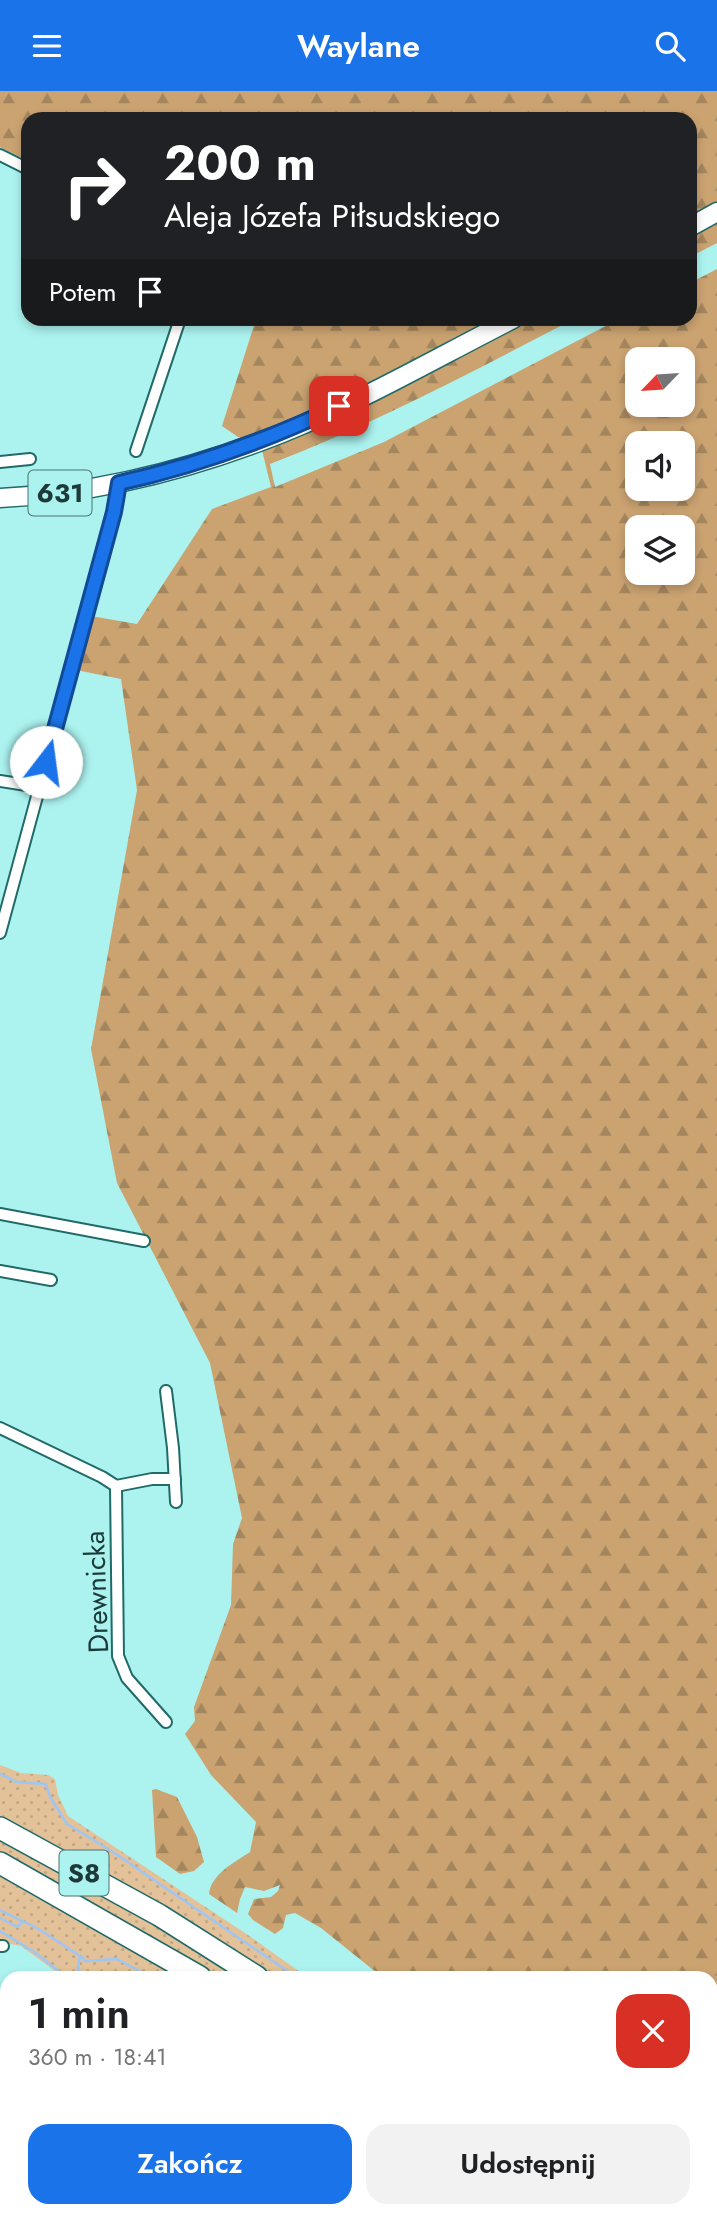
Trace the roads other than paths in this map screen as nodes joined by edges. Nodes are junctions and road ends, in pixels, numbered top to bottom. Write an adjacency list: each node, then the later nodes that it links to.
1 (0, 155): 2 (street)
2 (21, 166)
3 (717, 212): 4 (main road)
4 (697, 223)
5 (178, 326): 7 (street)
6 (499, 326): 10 (main road, 631)
7 (136, 451)
8 (30, 460): 9 (street)
9 (0, 462)
10 (119, 483): 11 (main road, 631); 13 (street)
11 (0, 498)
12 (0, 781): 13 (street)
13 (38, 787): 14 (street)
14 (0, 933)
15 (0, 1214): 16 (street)
16 (144, 1241)
17 (0, 1271): 18 (street)
18 (51, 1280)
19 (166, 1391): 21 (street)
20 (0, 1428): 22 (street)
21 (174, 1479): 22 (street); 23 (street)
22 (116, 1486): 24 (street, Drewnicka)
23 (176, 1502)
24 (166, 1722)
25 (0, 1828): 28 (highway, S8)
26 (0, 1863): 27 (highway, S8)
27 (189, 1971)
28 (248, 1971)

